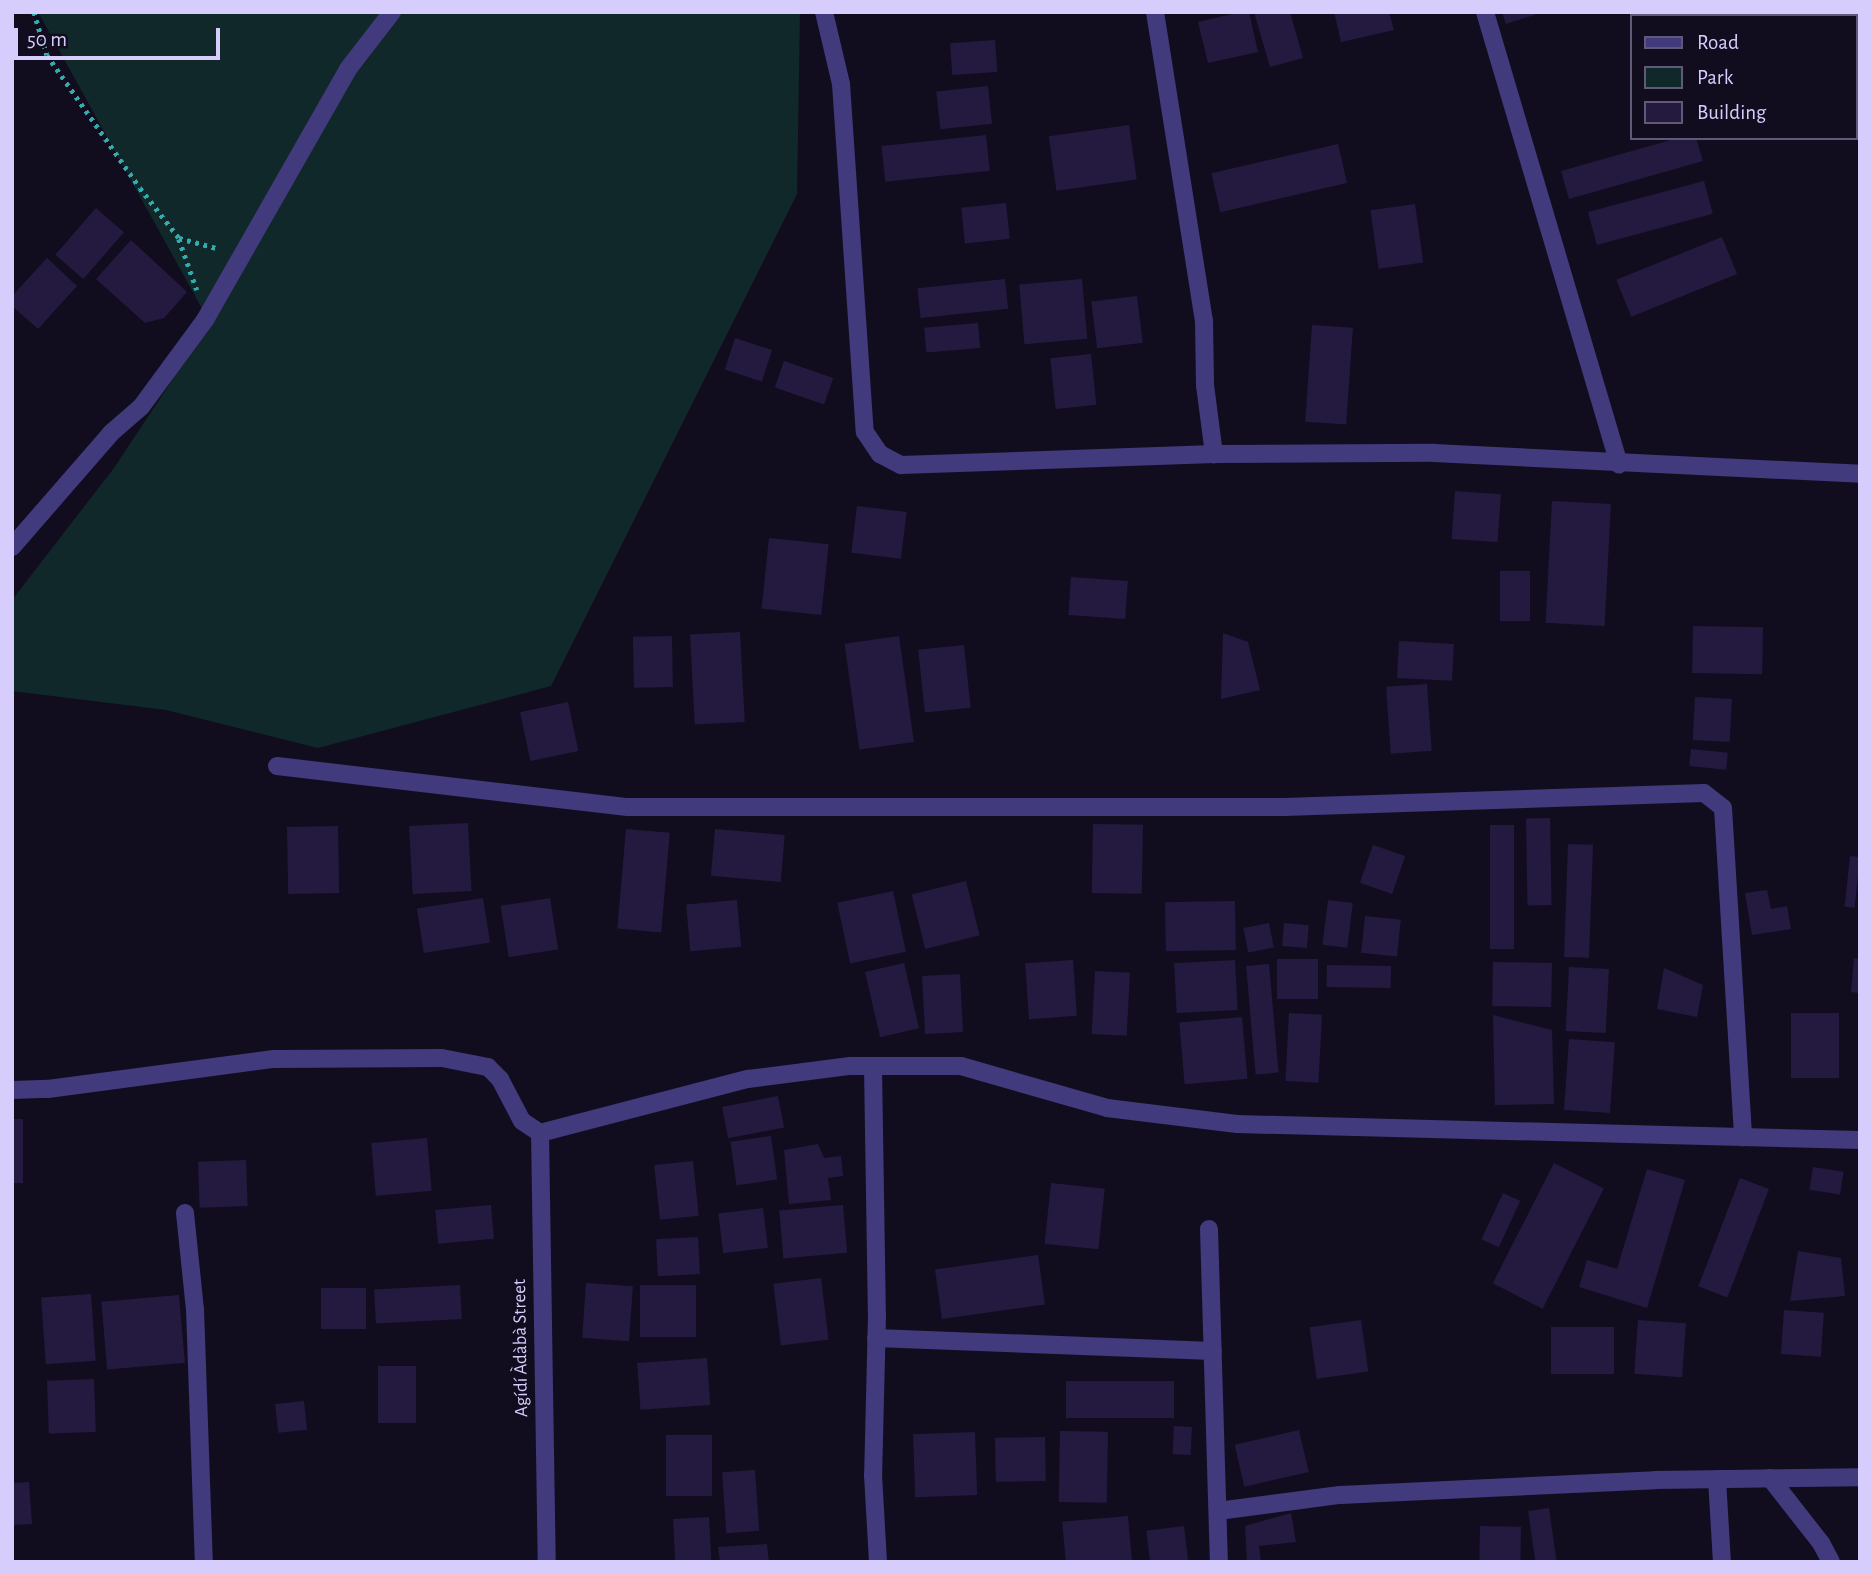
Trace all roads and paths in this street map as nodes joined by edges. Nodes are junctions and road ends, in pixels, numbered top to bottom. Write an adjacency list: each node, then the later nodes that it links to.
1 (34, 12): 6 (path)
2 (392, 12): 7 (street)
3 (824, 12): 9 (street)
4 (1155, 12): 9 (street)
5 (1485, 12): 10 (street)
6 (179, 238): 7 (path); 8 (path)
7 (245, 246): 8 (street)
8 (205, 320): 12 (street)
9 (1214, 454): 10 (street)
10 (1619, 465): 11 (street)
11 (1860, 474)
12 (12, 547)
13 (277, 766): 17 (street)
14 (873, 1066): 16 (street); 17 (street); 21 (street)
15 (12, 1090): 16 (street)
16 (540, 1133): 28 (street, Agídí Àdàbà Street)
17 (1743, 1137): 18 (street)
18 (1860, 1140)
19 (186, 1213): 27 (street)
20 (1209, 1229): 22 (street)
21 (876, 1338): 22 (street); 29 (street)
22 (1213, 1351): 26 (street)
23 (1770, 1478): 24 (street); 25 (street); 32 (street)
24 (1860, 1478)
25 (1717, 1479): 26 (street); 31 (street)
26 (1218, 1511): 30 (street)
27 (204, 1562)
28 (547, 1562)
29 (878, 1562)
30 (1219, 1562)
31 (1722, 1562)
32 (1831, 1562)

